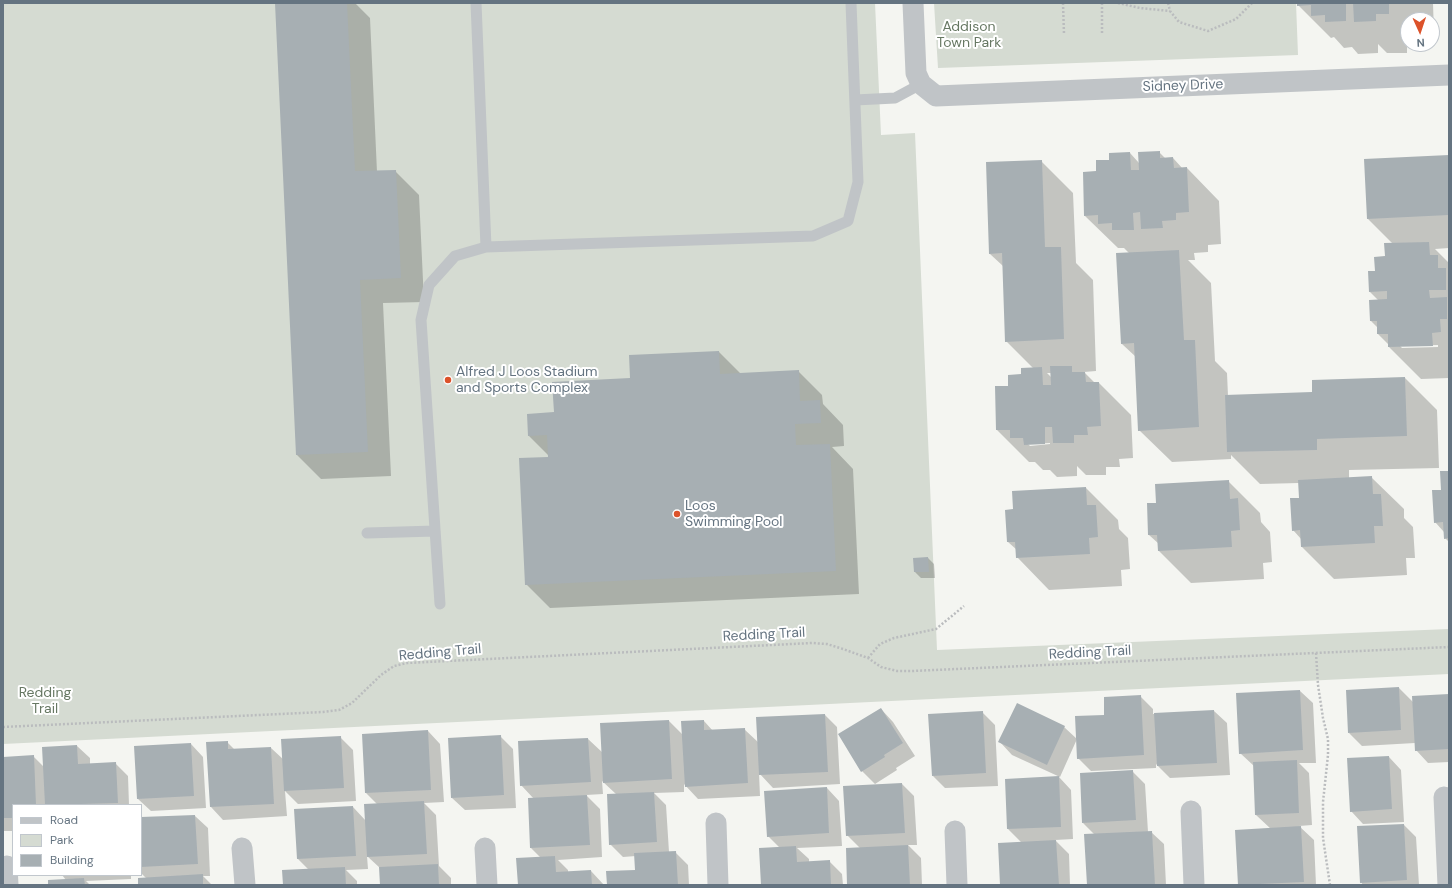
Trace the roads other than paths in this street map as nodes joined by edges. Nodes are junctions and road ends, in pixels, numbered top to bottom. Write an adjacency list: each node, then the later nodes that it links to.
1 (476, 3): 7 (lane)
2 (851, 3): 6 (lane)
3 (913, 3): 5 (street)
4 (1449, 75): 5 (street, Sidney Drive)
5 (921, 84): 6 (lane)
6 (855, 100): 7 (lane)
7 (486, 247): 8 (lane)
8 (435, 531): 9 (lane); 10 (lane)
9 (367, 533)
10 (440, 604)
11 (1444, 798): 22 (street)
12 (1191, 811): 21 (street)
13 (716, 823): 19 (street)
14 (955, 831): 20 (street)
15 (242, 848): 17 (street)
16 (485, 848): 18 (street)
17 (245, 885)
18 (487, 885)
19 (718, 885)
20 (957, 885)
21 (1194, 885)
22 (1448, 885)

